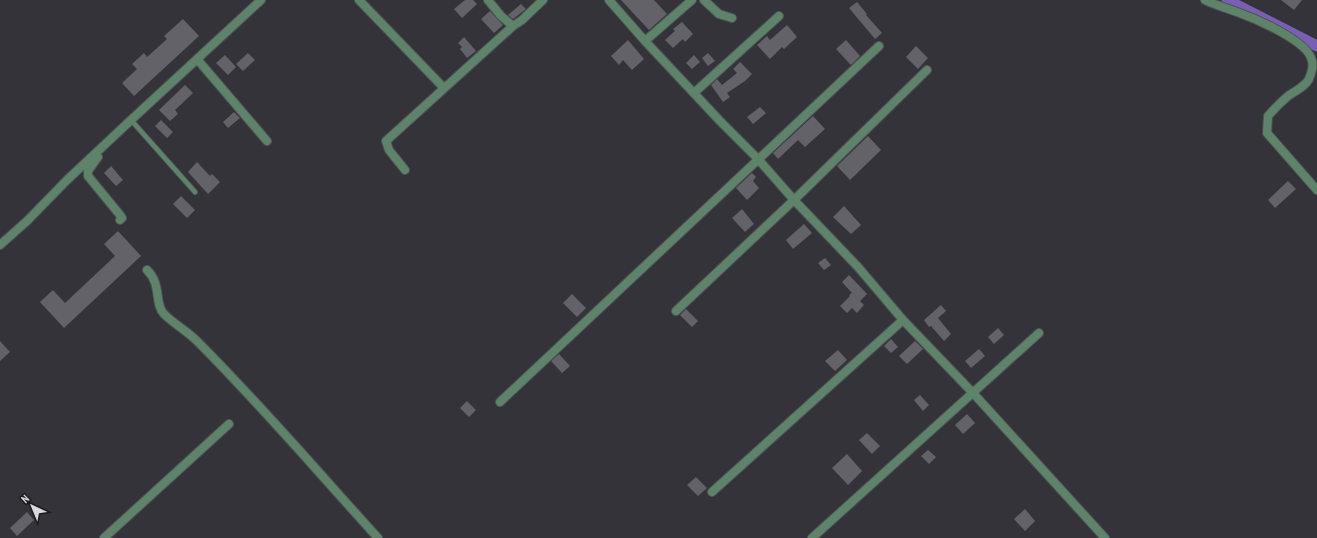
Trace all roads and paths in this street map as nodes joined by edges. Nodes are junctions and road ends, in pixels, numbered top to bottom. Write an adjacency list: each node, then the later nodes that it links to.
1 (261, 0): 14 (street)
2 (360, 0): 16 (street)
3 (488, 0): 11 (street)
4 (543, 0): 11 (street)
5 (608, 0): 12 (street)
6 (692, 0): 12 (street)
7 (704, 0): 10 (street)
8 (1205, 0): 23 (street)
9 (779, 16): 17 (street)
10 (732, 18)
11 (513, 26): 16 (street)
12 (645, 41): 17 (street)
13 (879, 46): 21 (street)
14 (197, 59): 18 (street); 19 (street)
15 (927, 70): 25 (street)
16 (444, 88): 22 (street)
17 (695, 92): 21 (street)
18 (131, 120): 20 (street); 24 (lane)
19 (267, 141)
20 (100, 149): 26 (street); 27 (street)
21 (758, 158): 25 (street); 33 (street)
22 (405, 170)
23 (1317, 190)
24 (195, 192)
25 (794, 200): 29 (street); 30 (street)
26 (120, 220)
27 (0, 245)
28 (147, 270): 37 (street)
29 (676, 311)
30 (903, 320): 32 (street); 35 (street)
31 (1039, 333): 32 (street)
32 (973, 393): 38 (street); 39 (street)
33 (500, 402)
34 (229, 424): 36 (street)
35 (712, 492)
36 (104, 538)
37 (378, 538)
38 (812, 538)
39 (1105, 538)

